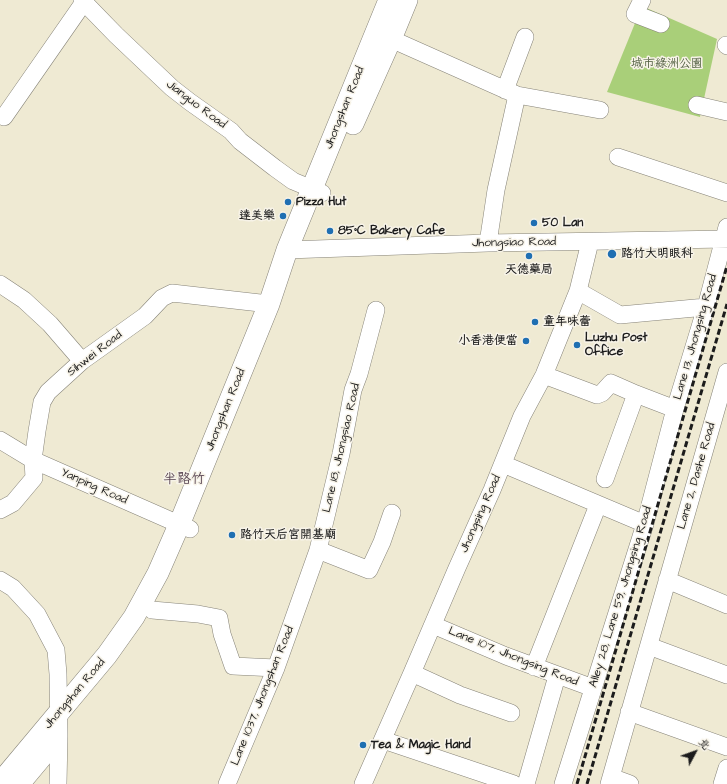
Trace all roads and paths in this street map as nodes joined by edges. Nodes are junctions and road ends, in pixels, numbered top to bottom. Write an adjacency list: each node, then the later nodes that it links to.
1 (390, 0): 14 (main road, Jhongshan Road)
2 (407, 0): 7 (main road, Jhongshan Road)
3 (642, 0): 5 (street)
4 (83, 1): 12 (street); 14 (street, Jianguo Road)
5 (662, 24)
6 (525, 37): 8 (street)
7 (391, 39): 8 (street); 14 (main road, Jhongshan Road)
8 (511, 92): 10 (street); 18 (street)
9 (697, 105): 11 (street)
10 (600, 110)
11 (727, 112)
12 (4, 117)
13 (618, 157): 15 (street)
14 (317, 191): 19 (main road, Jhongshan Road)
15 (727, 193)
16 (726, 236): 17 (street, Jhongsiao Road); 23 (street, Lane 13, Jhongsing Road)
17 (590, 242): 18 (street, Jhongsiao Road); 21 (street, Jhongsing Road)
18 (488, 243): 19 (street, Jhongsiao Road)
19 (294, 250): 22 (main road, Jhongshan Road); 38 (main road, Jhongshan Road)
20 (0, 284): 25 (street)
21 (578, 291): 23 (street); 27 (street, Jhongsing Road)
22 (270, 304): 25 (street, Sihwei Road); 38 (main road, Jhongshan Road)
23 (706, 308): 29 (street, Lane 13, Jhongsing Road)
24 (376, 310): 39 (street, Lane 18, Jhongsiao Road)
25 (82, 361): 31 (street, Sihwei Road)
26 (727, 372): 41 (street, Lane 2, Dashe Road)
27 (544, 375): 28 (street, Lane 13, Jhongsing Road); 32 (street, Jhongsing Road)
28 (636, 394): 29 (street, Lane 13, Jhongsing Road); 33 (street)
29 (676, 409): 37 (street, Alley 28, Lane 59, Jhongsing Road)
30 (0, 440): 31 (street, Yanping Road)
31 (33, 460): 35 (street, Sihwei Road); 38 (street, Yanping Road)
32 (503, 464): 34 (street); 45 (street, Jhongsing Road)
33 (605, 479)
34 (598, 505): 37 (street); 47 (street)
35 (0, 510)
36 (392, 513): 39 (street)
37 (645, 524): 52 (street, Alley 28, Lane 59, Jhongsing Road)
38 (185, 527): 44 (main road, Jhongshan Road); 55 (main road, Jhongshan Road)
39 (318, 550): 43 (street, Lane 18, Jhongsiao Road)
40 (0, 580): 55 (street)
41 (667, 580): 42 (street); 46 (street, Lane 2, Dashe Road)
42 (727, 605)
43 (298, 608): 48 (street, Lane 1037, Jhongshan Road)
44 (152, 610): 48 (street); 56 (main road, Jhongshan Road)
45 (433, 625): 47 (street, Lane 107, Jhongsing Road); 49 (street, Jhongsing Road)
46 (649, 646): 50 (street); 53 (street, Lane 2, Dashe Road)
47 (534, 667): 51 (street, Lane 107, Jhongsing Road)
48 (276, 668): 64 (street, Lane 1037, Jhongshan Road)
49 (412, 673): 54 (street); 57 (street, Jhongsing Road)
50 (727, 675)
51 (557, 676): 52 (street, Lane 107, Jhongsing Road); 67 (street)
52 (593, 688): 68 (street, Alley 28, Lane 59, Jhongsing Road)
53 (629, 712): 58 (street); 60 (street, Lane 2, Dashe Road)
54 (511, 714)
55 (58, 715): 56 (street); 61 (main road, Jhongshan Road)
56 (59, 735): 62 (main road, Jhongshan Road); 63 (street)
57 (383, 740): 65 (street, Jhongsing Road); 66 (street)
58 (727, 747)
59 (727, 768): 70 (street)
60 (610, 781): 69 (street)
61 (0, 783)
62 (19, 784)
63 (58, 784)
64 (227, 784)
65 (363, 784)
66 (514, 784)
67 (526, 784)
68 (563, 784)
69 (630, 784)
70 (722, 784)

